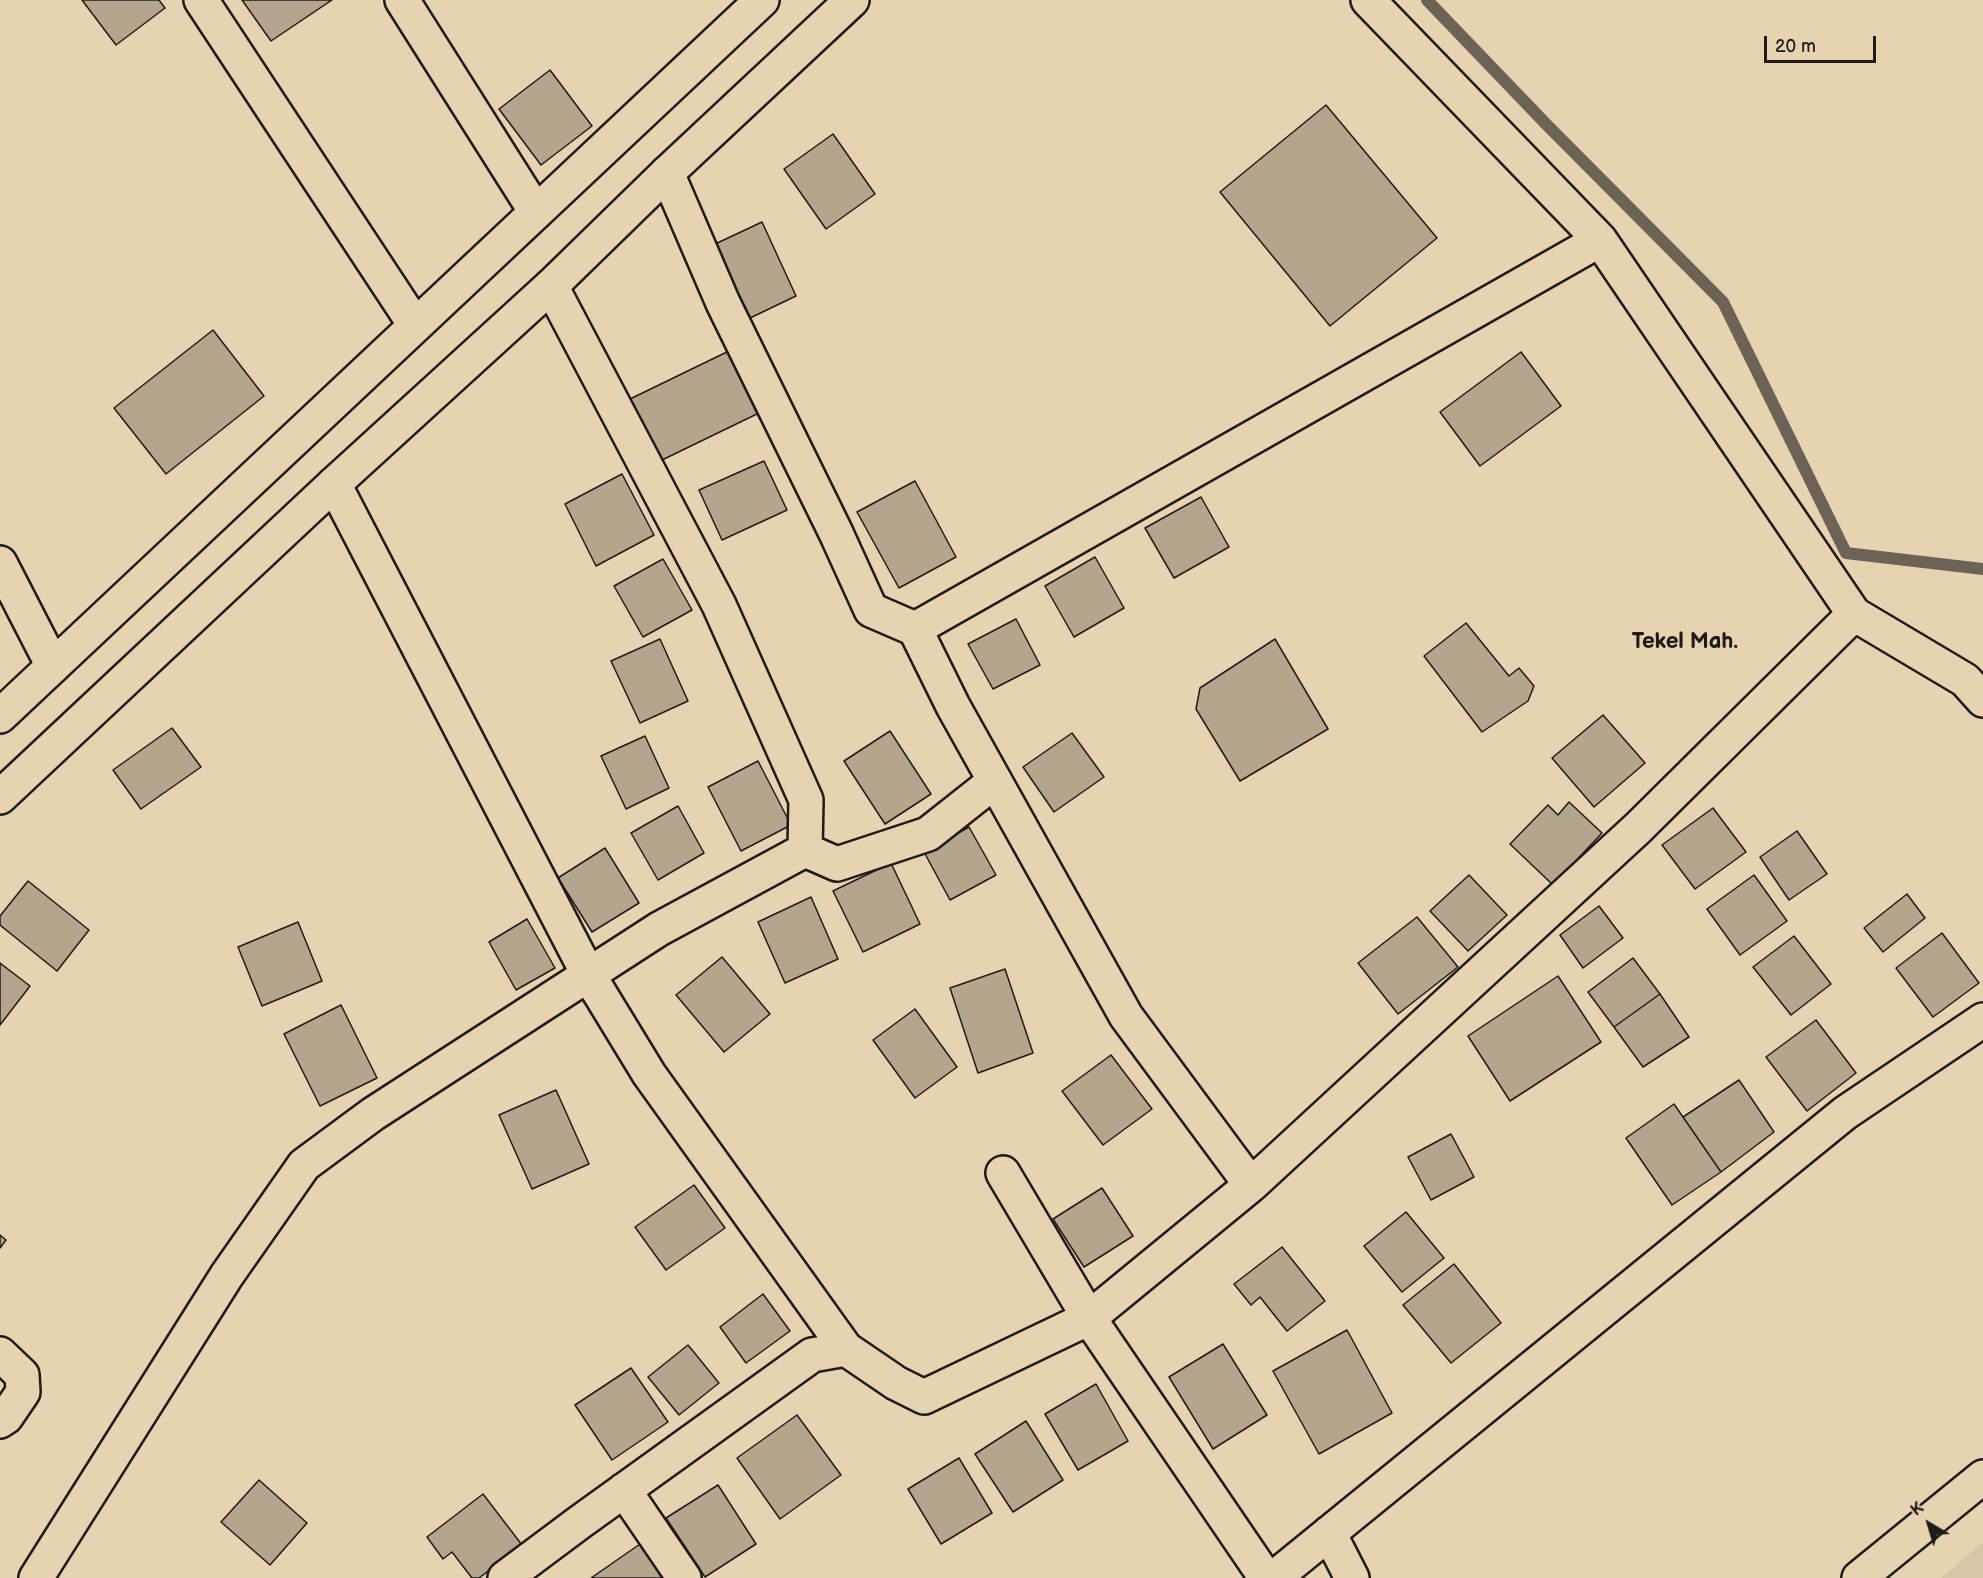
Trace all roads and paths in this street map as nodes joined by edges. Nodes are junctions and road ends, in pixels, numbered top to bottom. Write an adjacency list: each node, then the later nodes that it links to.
1 (201, 0): 10 (street)
2 (402, 0): 7 (street)
3 (762, 0): 7 (street)
4 (852, 0): 6 (street)
5 (1368, 0): 8 (street)
6 (667, 173): 9 (street); 14 (street)
7 (537, 212): 10 (street)
8 (1600, 240): 13 (street); 14 (street)
9 (551, 286): 11 (street); 20 (street)
10 (415, 325): 15 (street)
11 (334, 484): 19 (street); 21 (street)
12 (0, 563): 15 (street)
13 (1854, 614): 16 (street); 24 (street)
14 (915, 629): 18 (street)
15 (53, 666): 17 (street)
16 (1983, 700)
17 (0, 716)
18 (995, 781): 20 (street); 24 (street)
19 (0, 796)
20 (805, 850): 21 (street)
21 (588, 974): 26 (street); 32 (street)
22 (1983, 1020): 31 (street)
23 (1003, 1173): 25 (street)
24 (1251, 1185): 25 (street)
25 (1089, 1318): 26 (street); 35 (street)
26 (846, 1349): 30 (street)
27 (0, 1354): 28 (street)
28 (0, 1421)
29 (1983, 1477): 38 (street)
30 (624, 1490): 33 (street); 34 (street)
31 (1329, 1533): 36 (street); 37 (street)
32 (36, 1578)
33 (505, 1578)
34 (684, 1578)
35 (1266, 1578)
36 (1274, 1578)
37 (1352, 1578)
38 (1858, 1578)

